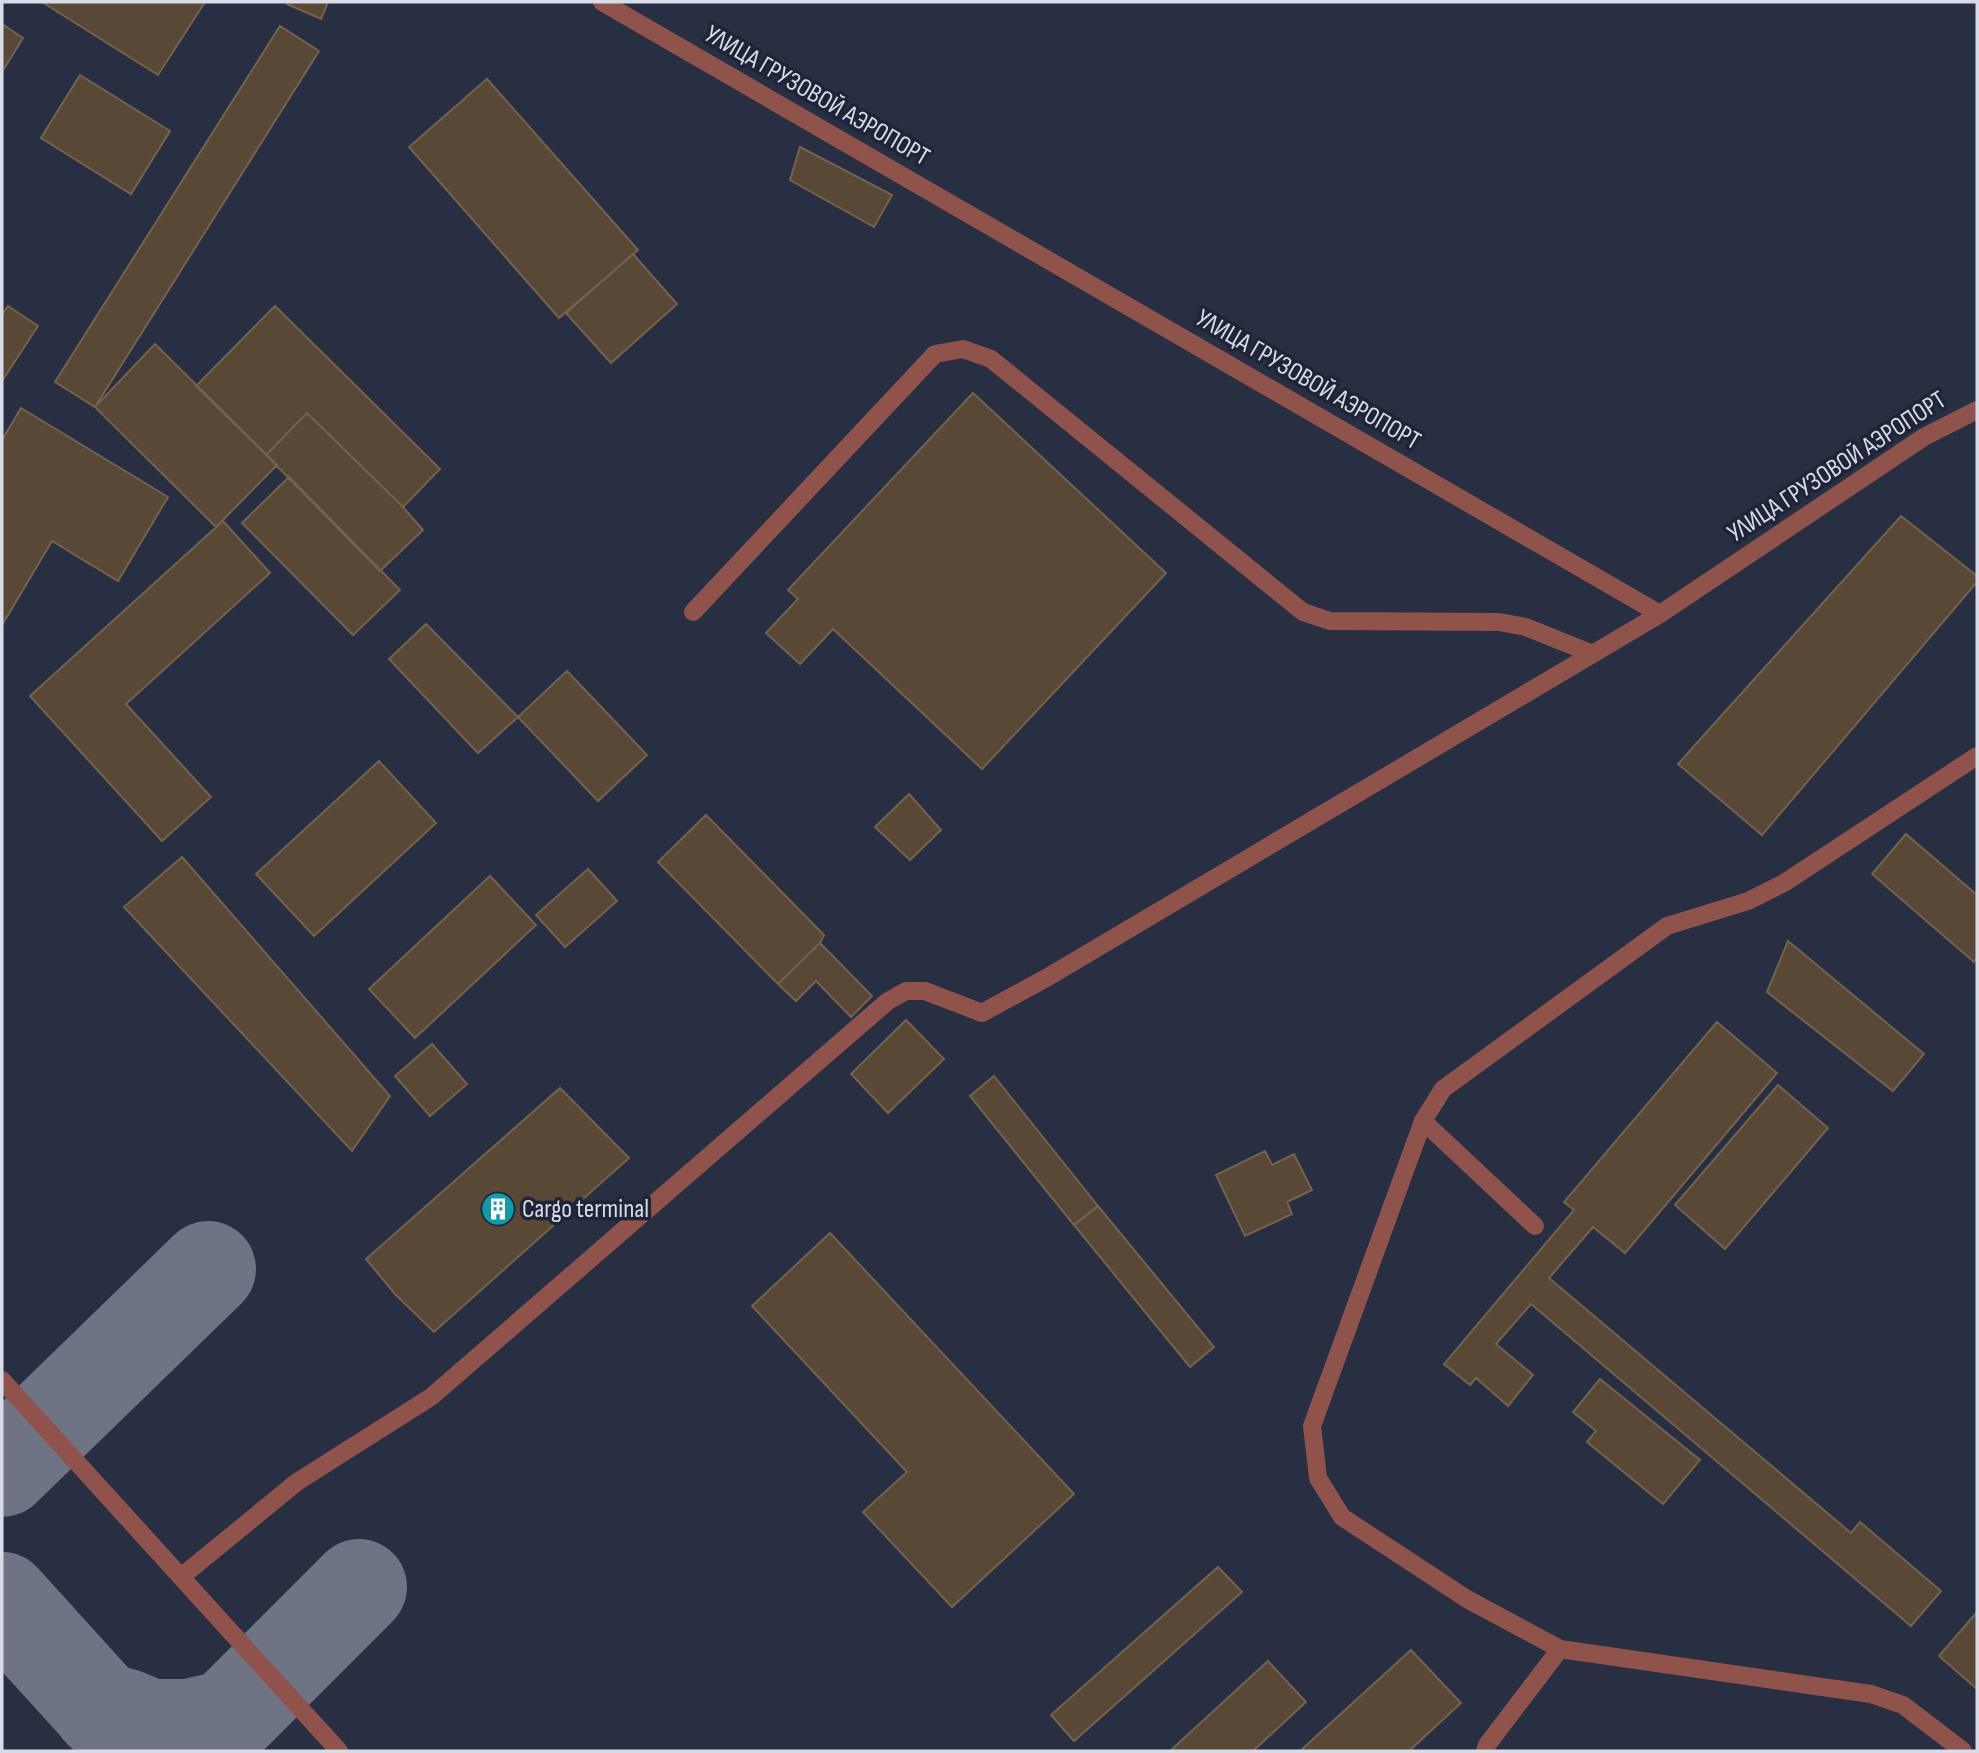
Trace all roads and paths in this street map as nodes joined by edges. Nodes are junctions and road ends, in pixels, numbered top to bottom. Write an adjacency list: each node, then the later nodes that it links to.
1 (602, 2): 4 (lane, УЛИЦА ГРУЗОВОЙ АЭРОПОРТ)
2 (1977, 410): 4 (lane, УЛИЦА ГРУЗОВОЙ АЭРОПОРТ)
3 (693, 612): 5 (lane)
4 (1660, 614): 5 (lane)
5 (1593, 654): 10 (lane)
6 (1977, 755): 7 (lane)
7 (1423, 1121): 8 (lane); 11 (lane)
8 (1535, 1226)
9 (2, 1380): 10 (lane)
10 (181, 1577): 12 (lane)
11 (1560, 1649): 13 (lane); 14 (lane)
12 (340, 1751)
13 (1485, 1751)
14 (1963, 1751)

